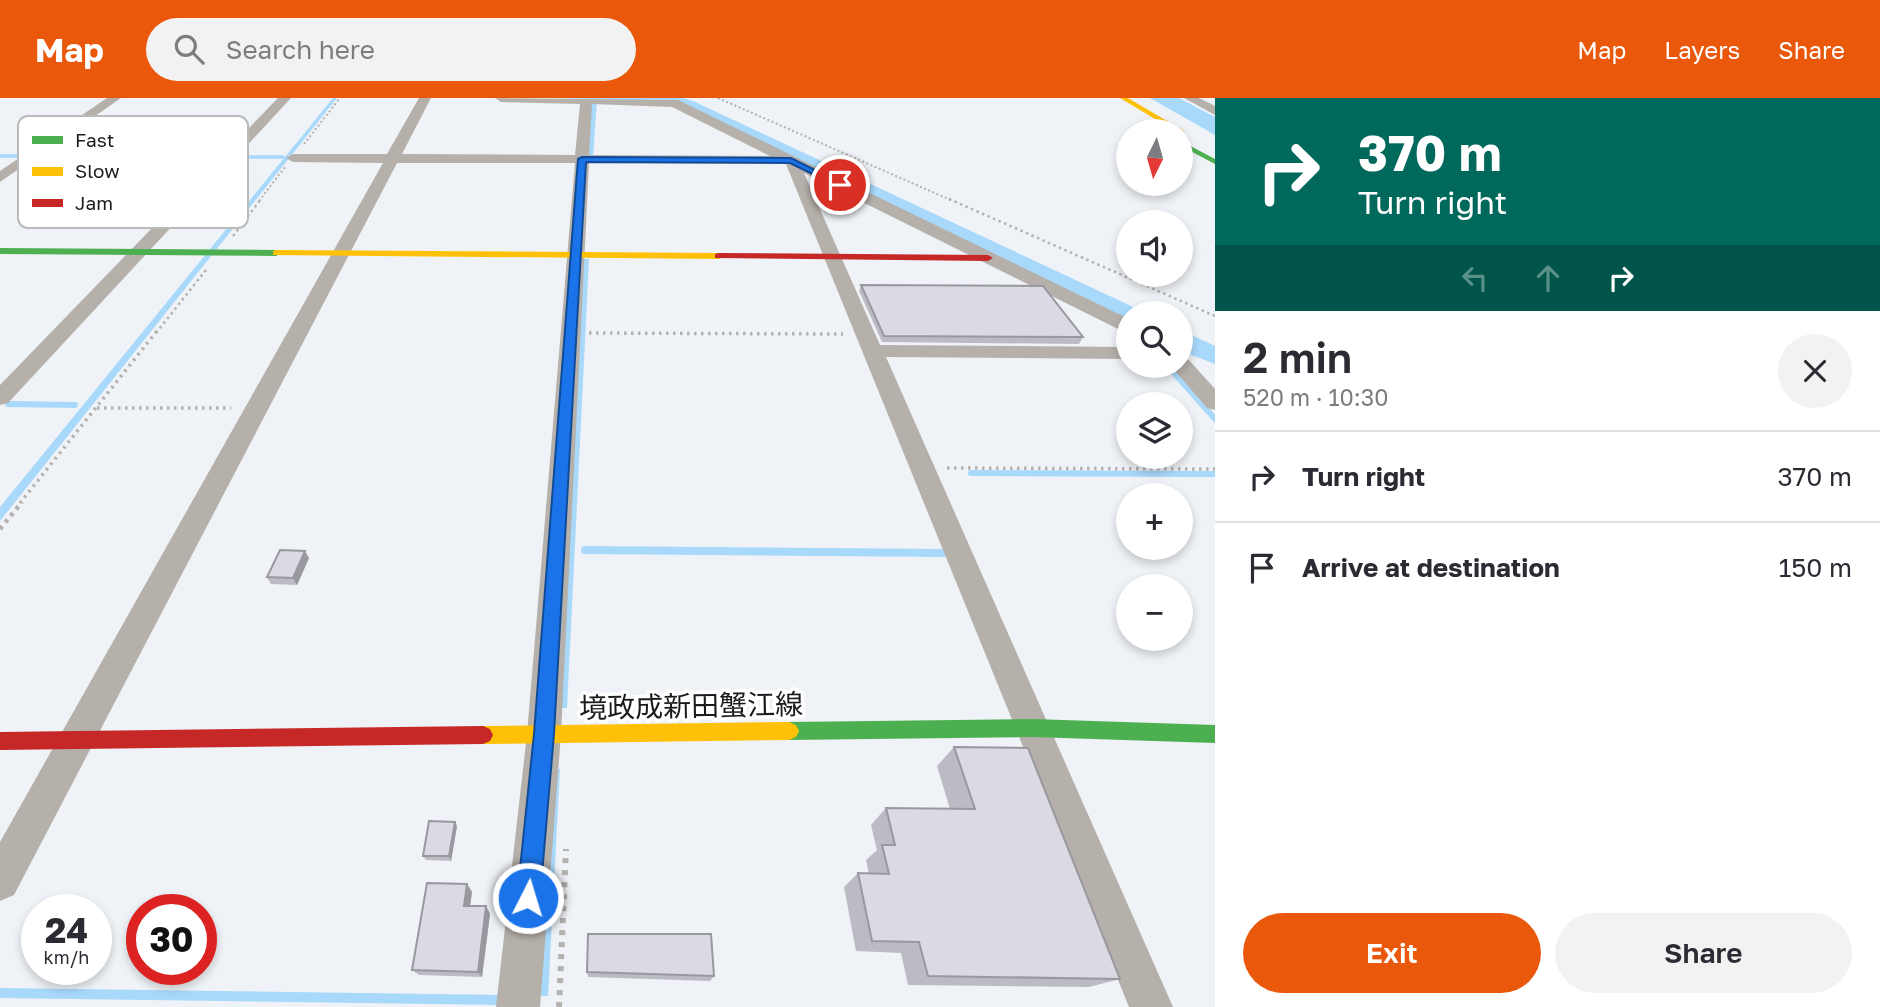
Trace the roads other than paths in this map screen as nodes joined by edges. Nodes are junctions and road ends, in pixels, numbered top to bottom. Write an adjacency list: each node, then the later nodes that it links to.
1 (115, 98): 10 (street)
2 (285, 98): 13 (street)
3 (425, 98): 18 (street)
4 (500, 98): 8 (street)
5 (1106, 98): 11 (main road)
6 (1123, 98): 12 (main road)
7 (1190, 98): 9 (street)
8 (591, 100): 19 (street); 20 (street)
9 (1215, 111)
10 (89, 116)
11 (1142, 119)
12 (1159, 119)
13 (248, 137)
14 (1194, 140): 16 (main road)
15 (1194, 151): 21 (main road)
16 (1215, 152)
17 (293, 158): 18 (street)
18 (392, 158): 19 (street); 27 (street)
19 (582, 159): 20 (street); 28 (street)
20 (791, 160): 29 (street); 30 (street)
21 (1215, 163)
22 (18, 165): 23 (street)
23 (0, 178)
24 (163, 228): 26 (street)
25 (0, 251): 26 (main road)
26 (141, 251): 27 (main road); 37 (street)
27 (341, 253): 28 (main road); 42 (street)
28 (576, 255): 29 (main road); 40 (street)
29 (832, 256): 30 (main road); 32 (street)
30 (988, 258): 31 (street)
31 (1116, 321)
32 (869, 342): 33 (street); 39 (street)
33 (1116, 352)
34 (1193, 360): 35 (street)
35 (1215, 371)
36 (1193, 378): 38 (street)
37 (0, 398)
38 (1215, 403)
39 (1032, 728): 40 (main road, 境政成新田蟹江線); 41 (main road, 境政成新田蟹江線); 46 (street)
40 (544, 734): 42 (main road, 境政成新田蟹江線); 45 (street)
41 (1215, 734)
42 (74, 740): 43 (main road, 境政成新田蟹江線); 44 (street)
43 (0, 741)
44 (0, 881)
45 (517, 1007)
46 (1151, 1007)

